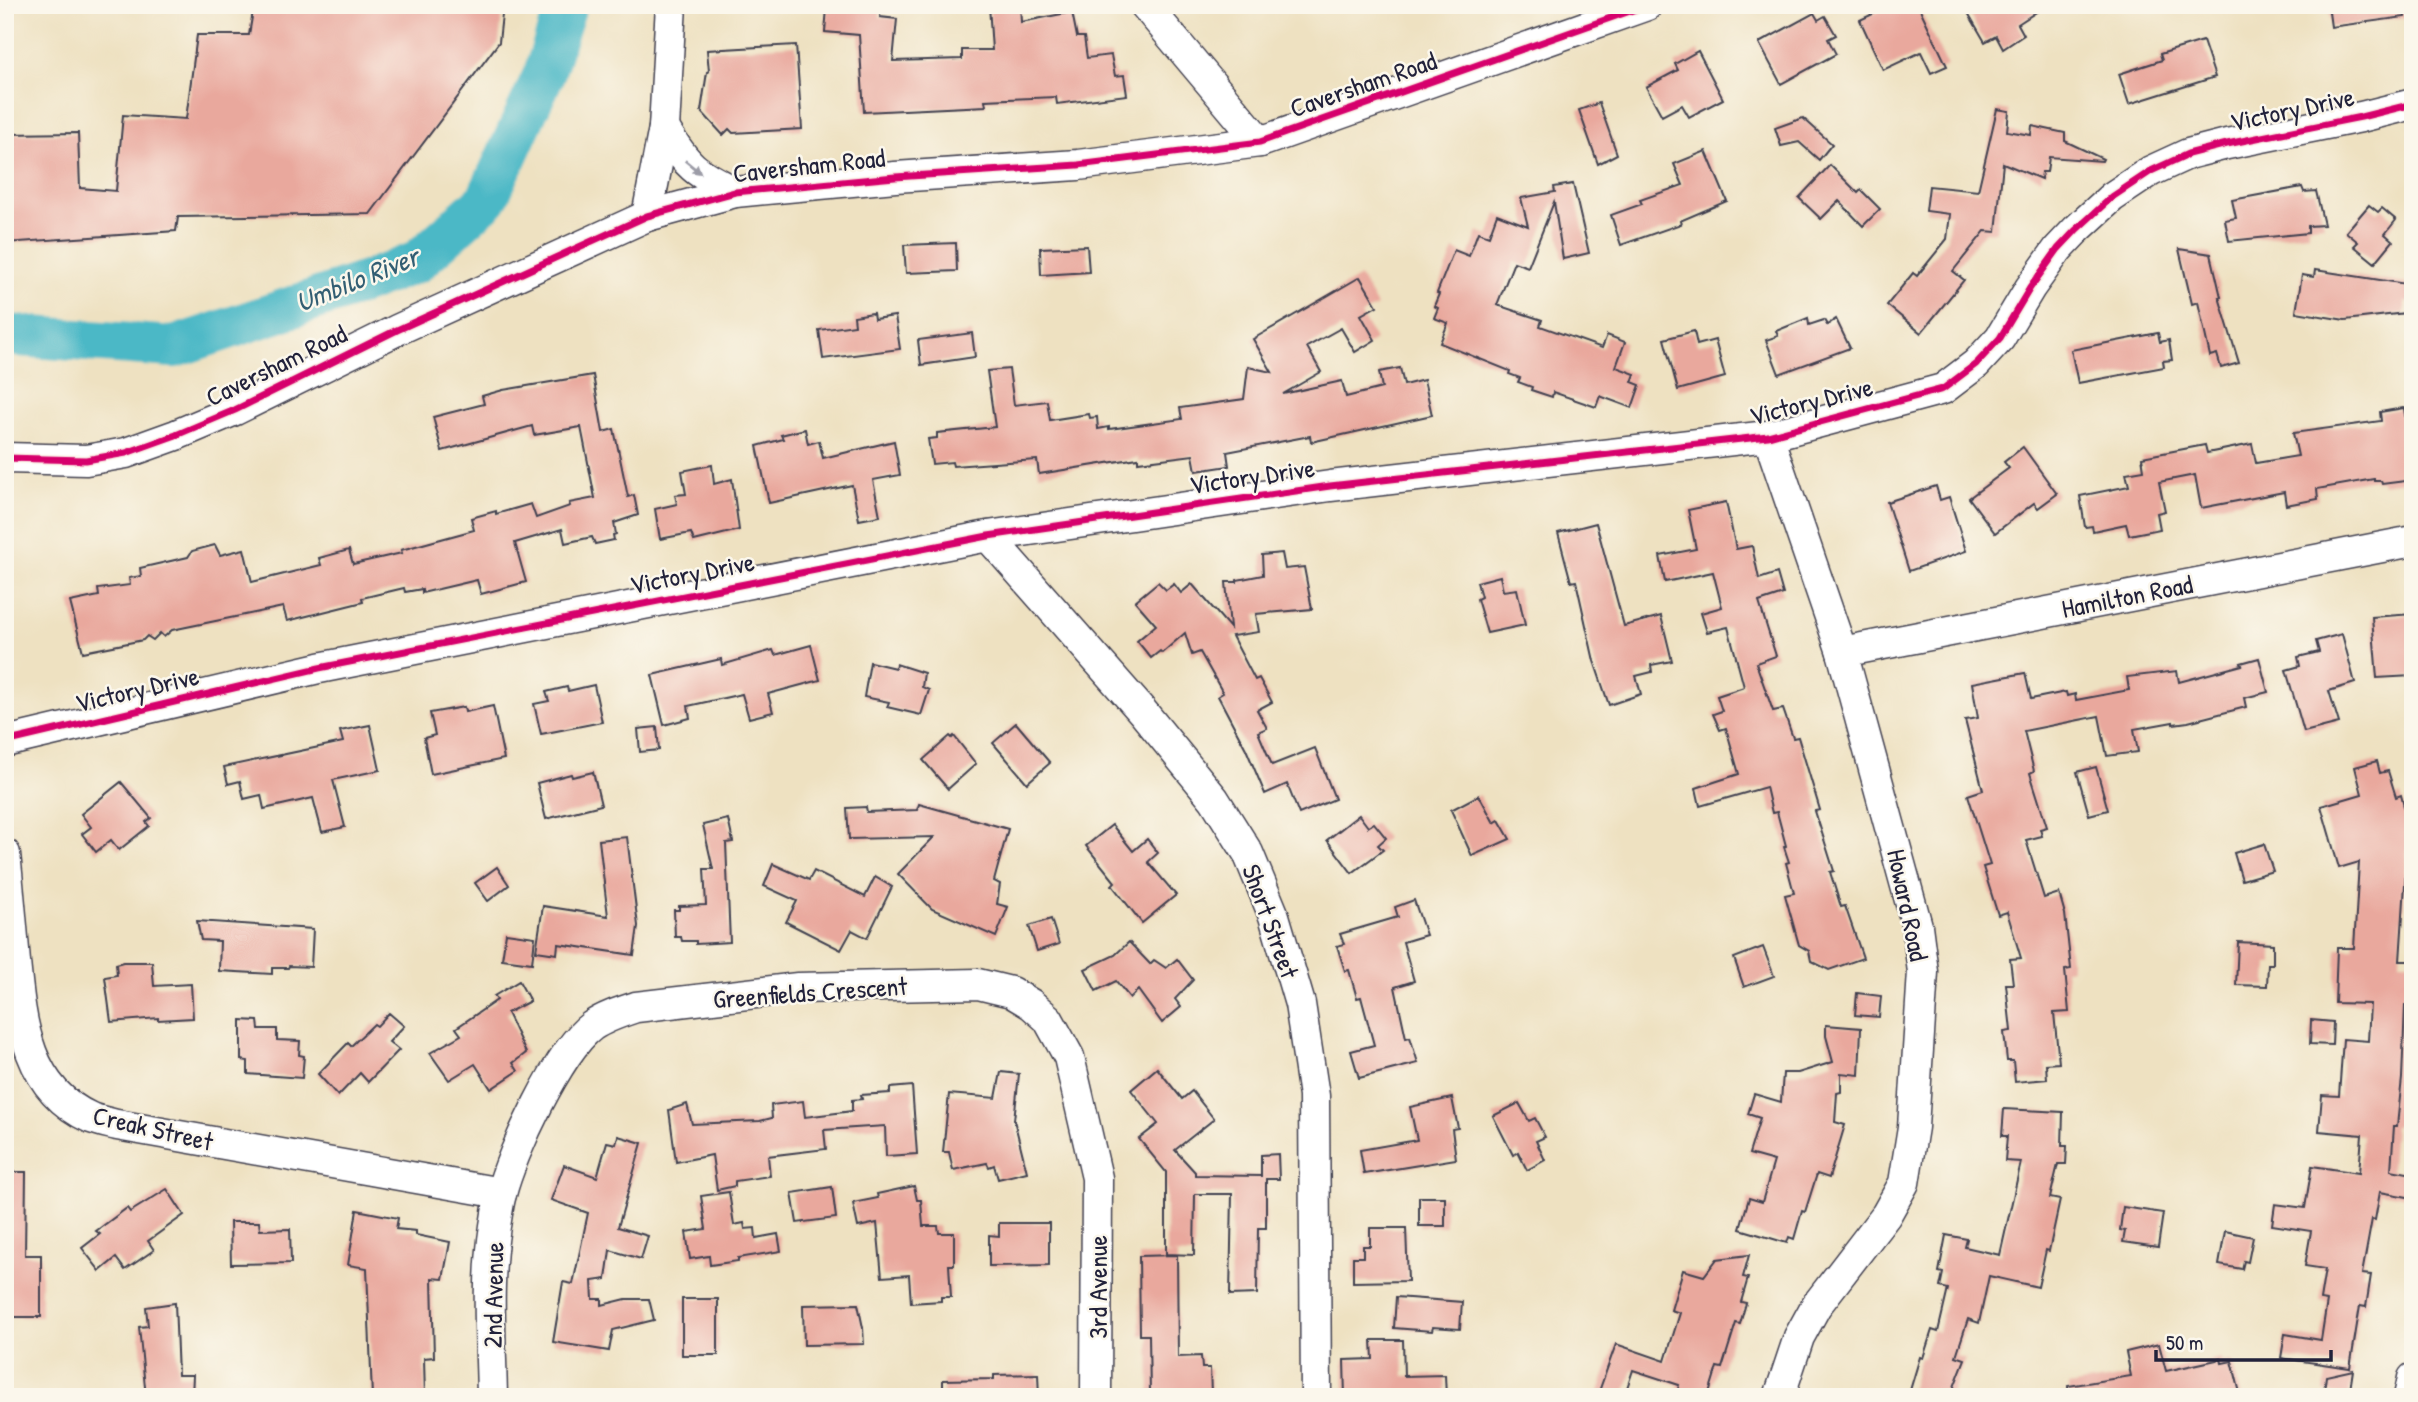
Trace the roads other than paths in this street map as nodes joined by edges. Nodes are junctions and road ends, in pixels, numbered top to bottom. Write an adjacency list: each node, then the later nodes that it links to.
1 (671, 5): 5 (street)
2 (1145, 5): 6 (street)
3 (1647, 5): 6 (street, Caversham Road)
4 (2413, 104): 9 (street, Victory Drive)
5 (664, 128): 7 (street, one-way to 7); 8 (street)
6 (1260, 142): 7 (street, Caversham Road)
7 (735, 192): 8 (street, Caversham Road)
8 (647, 216): 10 (street, Caversham Road)
9 (1768, 436): 11 (street, Victory Drive); 13 (street, Howard Road)
10 (5, 458)
11 (988, 536): 14 (street, Victory Drive); 22 (street, Short Street)
12 (2413, 541): 13 (street, Hamilton Road)
13 (1842, 652): 23 (street, Howard Road)
14 (5, 742)
15 (5, 854): 16 (street, Creak Street)
16 (12, 1005): 18 (street, Creak Street)
17 (1097, 1178): 18 (street, Greenfields Crescent); 21 (street, 3rd Avenue)
18 (501, 1193): 20 (street, 2nd Avenue)
19 (2413, 1378): 24 (street)
20 (492, 1397)
21 (1096, 1397)
22 (1316, 1397)
23 (1779, 1397)
24 (2409, 1397)

